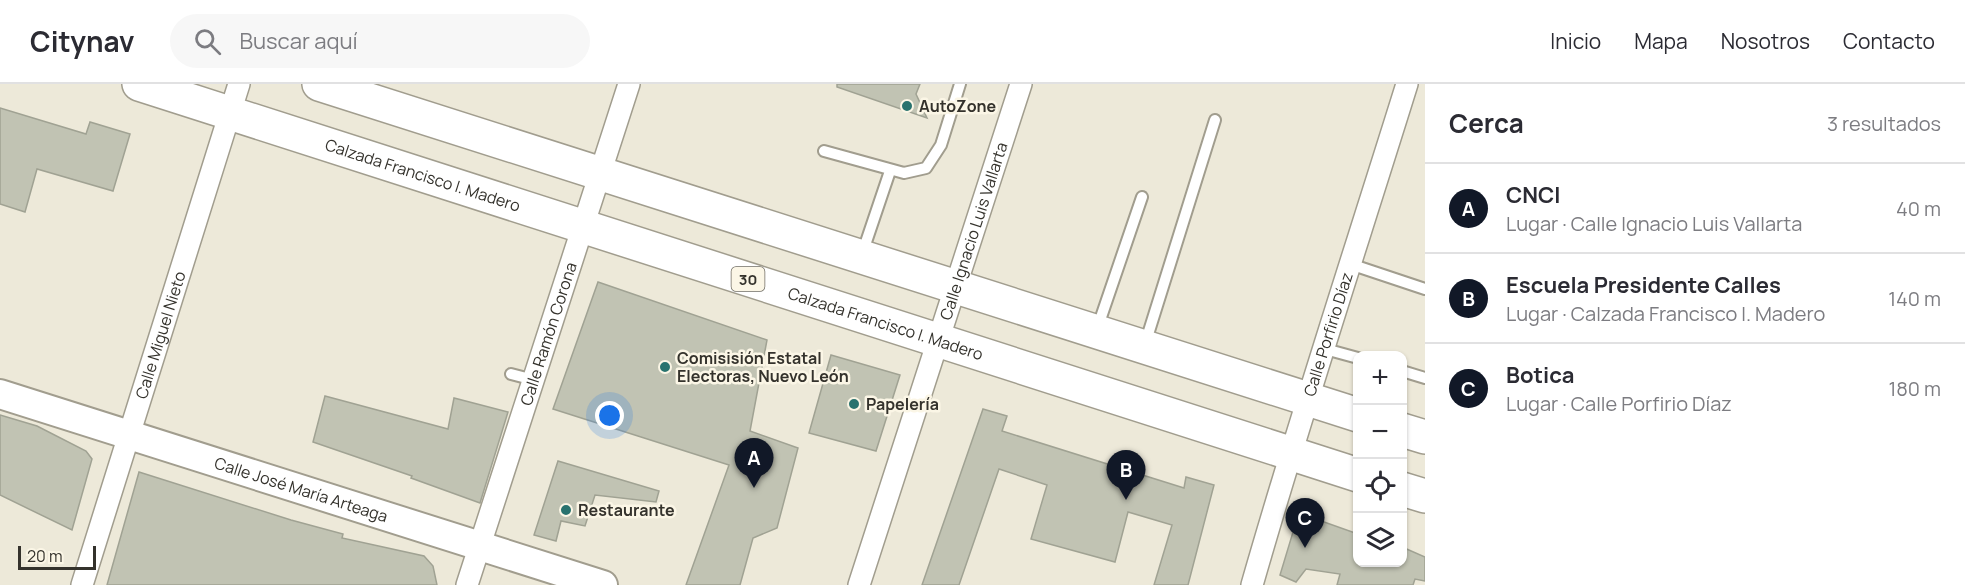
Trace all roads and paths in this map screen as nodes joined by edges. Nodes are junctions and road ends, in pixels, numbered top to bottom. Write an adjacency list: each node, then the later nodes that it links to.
1 (139, 84): 7 (main road, Calzada Francisco I. Madero / 30)
2 (319, 84): 11 (main road)
3 (629, 84): 11 (street, Calle Ramón Corona)
4 (960, 84): 10 (lane)
5 (1021, 84): 16 (street, Calle Ignacio Luis Vallarta)
6 (1407, 84): 15 (street, Calle Porfirio Díaz)
7 (234, 98): 13 (main road, Calzada Francisco I. Madero / 30); 30 (street, Calle Miguel Nieto)
8 (1215, 120): 20 (lane)
9 (824, 151): 10 (lane)
10 (890, 171): 14 (lane)
11 (600, 174): 13 (street, Calle Ramón Corona); 14 (main road)
12 (1142, 197): 18 (lane)
13 (583, 226): 19 (main road, Calzada Francisco I. Madero / 30); 26 (street, Calle Ramón Corona)
14 (861, 257): 16 (main road)
15 (1350, 264): 17 (lane); 21 (street, Calle Porfirio Díaz)
16 (956, 287): 18 (main road); 19 (street, Calle Ignacio Luis Vallarta)
17 (1425, 289)
18 (1096, 332): 20 (main road)
19 (938, 340): 31 (main road, Calzada Francisco I. Madero / 30); 39 (street, Calle Ignacio Luis Vallarta)
20 (1144, 347): 28 (main road)
21 (1325, 349): 22 (lane); 28 (street, Calle Porfirio Díaz)
22 (1353, 357)
23 (1407, 373): 25 (lane)
24 (511, 374): 26 (lane)
25 (1425, 378)
26 (534, 380): 35 (street, Calle Ramón Corona)
27 (0, 394): 30 (street, Calle José María Arteaga)
28 (1307, 399): 29 (main road); 31 (street, Calle Porfirio Díaz)
29 (1353, 413)
30 (130, 436): 35 (street, Calle José María Arteaga); 36 (street, Calle Miguel Nieto)
31 (1290, 453): 32 (main road, Calzada Francisco I. Madero / 30); 40 (street, Calle Porfirio Díaz)
32 (1353, 472)
33 (1407, 491): 34 (main road)
34 (1425, 496)
35 (480, 545): 37 (street, Calle Ramón Corona); 38 (street, Calle José María Arteaga)
36 (82, 585)
37 (467, 585)
38 (603, 585)
39 (859, 585)
40 (1252, 585)

